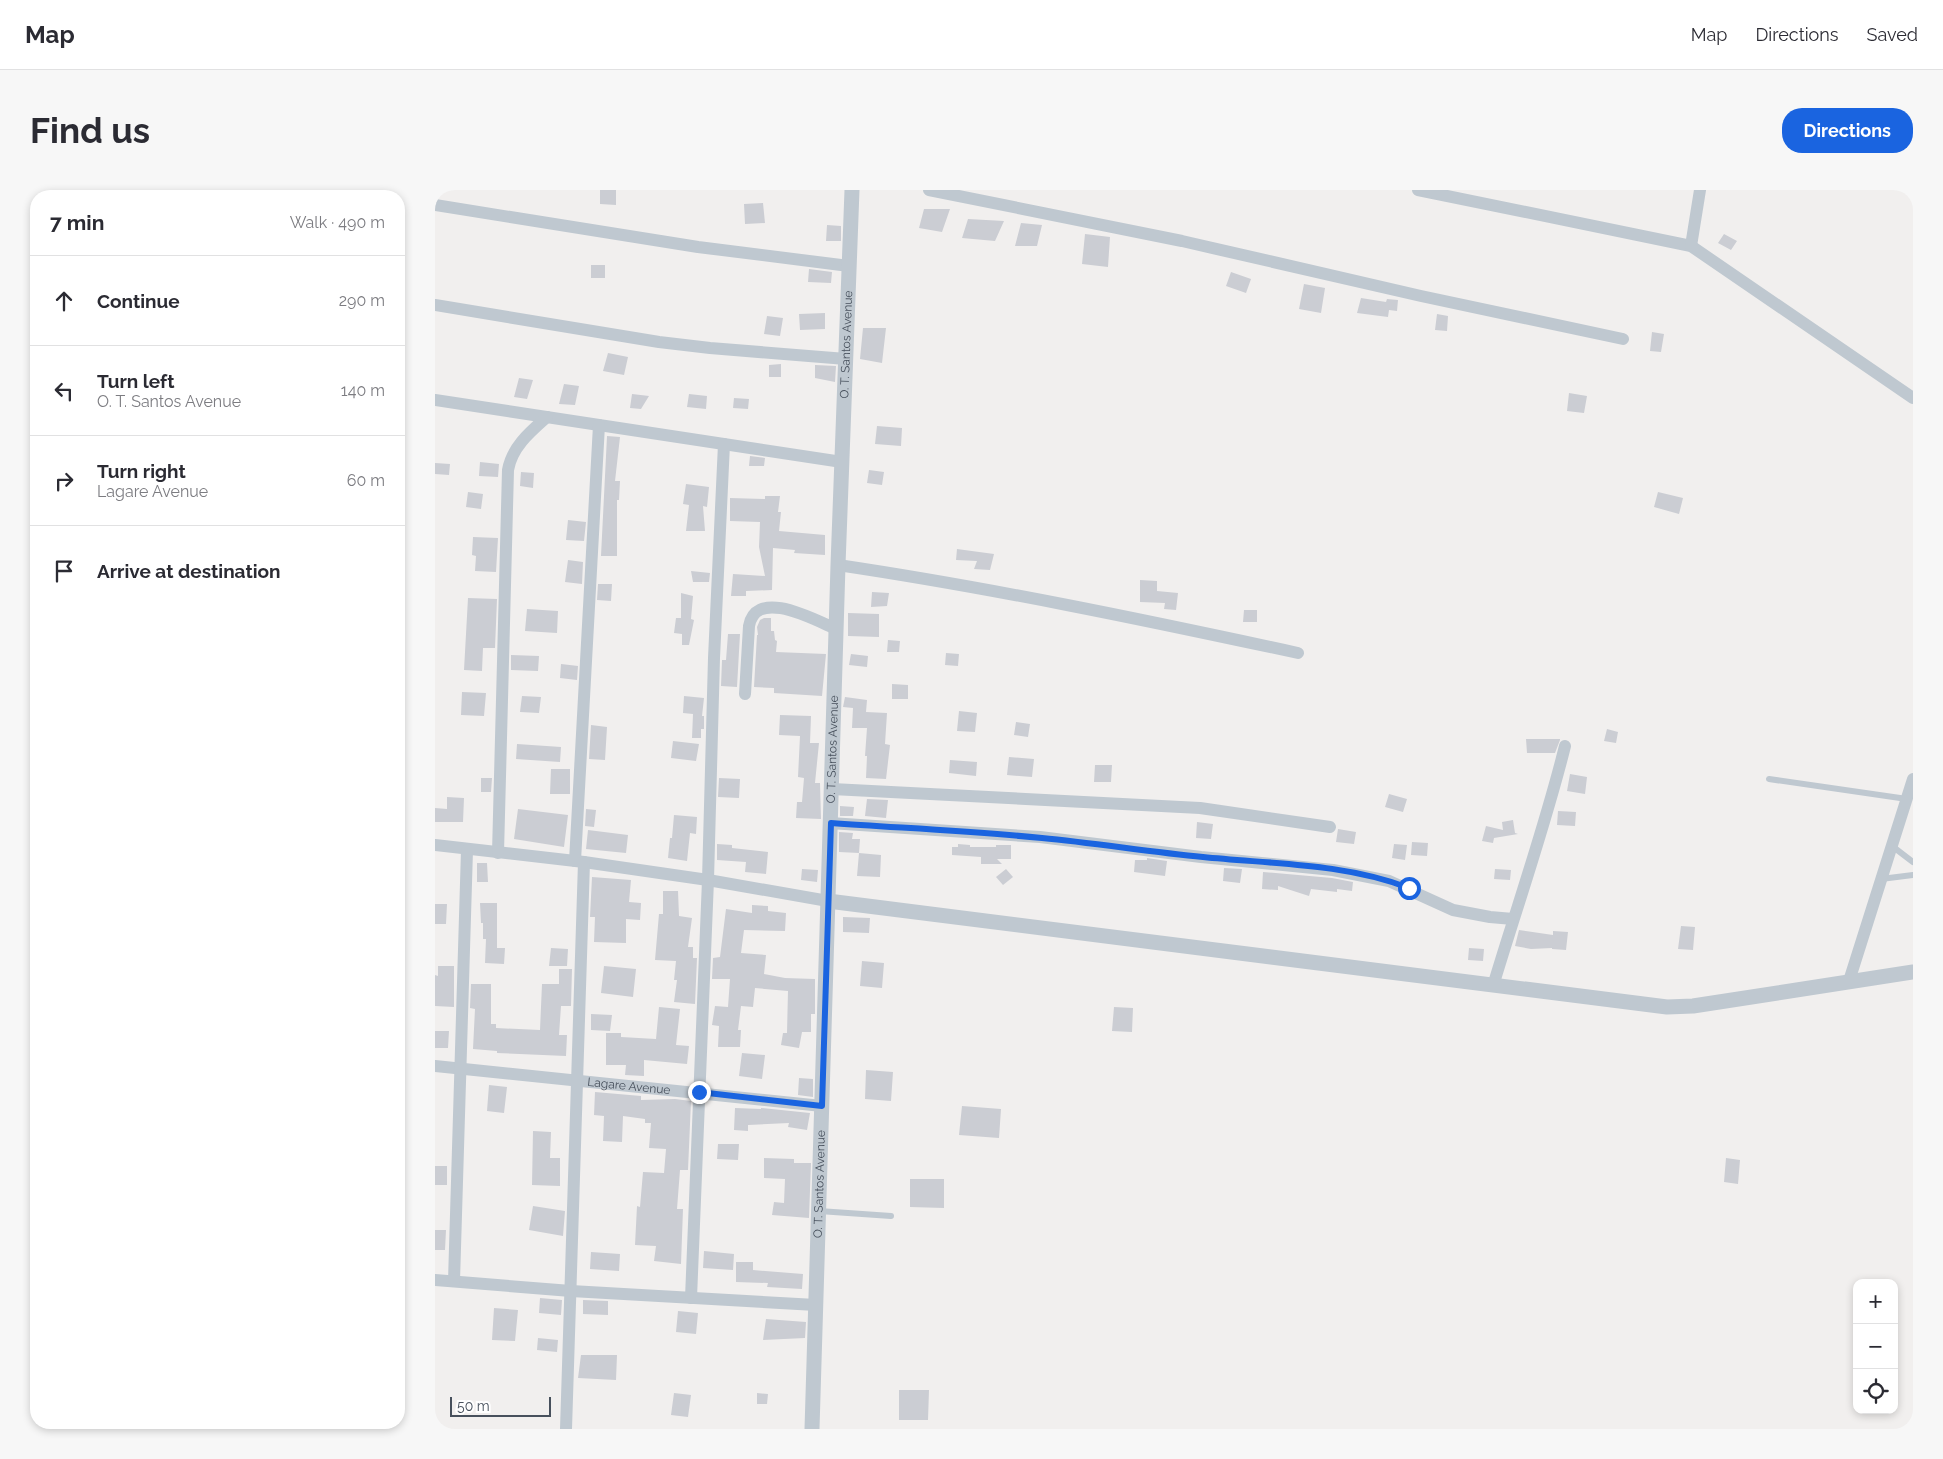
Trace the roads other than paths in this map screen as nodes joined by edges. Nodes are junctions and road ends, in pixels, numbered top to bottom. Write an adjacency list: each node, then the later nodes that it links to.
1 (851, 190): 7 (street, O. T. Santos Avenue)
2 (929, 190): 9 (street)
3 (1418, 190): 6 (street)
4 (1700, 190): 6 (street)
5 (435, 205): 7 (street)
6 (1691, 246): 11 (street)
7 (849, 266): 10 (street, O. T. Santos Avenue)
8 (435, 305): 10 (street)
9 (1623, 339)
10 (846, 359): 16 (street, O. T. Santos Avenue)
11 (1913, 398)
12 (435, 400): 13 (street)
13 (547, 417): 14 (street); 31 (street)
14 (599, 425): 15 (street); 32 (street)
15 (724, 444): 16 (street); 36 (street)
16 (842, 462): 17 (street, O. T. Santos Avenue)
17 (838, 565): 18 (street, O. T. Santos Avenue); 19 (street)
18 (837, 629): 20 (street); 24 (street, O. T. Santos Avenue)
19 (1298, 652)
20 (745, 694)
21 (1565, 746): 38 (street)
22 (1769, 779): 25 (lane)
23 (1913, 779): 25 (street)
24 (832, 789): 26 (street, O. T. Santos Avenue); 27 (street)
25 (1907, 800): 29 (street)
26 (831, 823): 37 (street, O. T. Santos Avenue); 38 (street)
27 (1330, 827)
28 (435, 845): 30 (street)
29 (1892, 846): 33 (lane); 35 (street)
30 (467, 850): 31 (street); 43 (street)
31 (498, 853): 32 (street)
32 (579, 862): 36 (street); 44 (street)
33 (1913, 862)
34 (1913, 875): 35 (lane)
35 (1881, 879): 40 (street)
36 (708, 880): 37 (street); 45 (street)
37 (828, 901): 41 (street); 46 (street, O. T. Santos Avenue)
38 (1513, 918): 41 (street)
39 (1913, 972): 40 (street)
40 (1849, 981): 41 (street)
41 (1493, 986)
42 (435, 1066): 43 (street, Lagare Avenue)
43 (460, 1068): 44 (street, Lagare Avenue); 50 (street)
44 (578, 1080): 45 (street, Lagare Avenue); 51 (street)
45 (699, 1092): 46 (street, Lagare Avenue); 52 (street)
46 (822, 1106): 47 (street, O. T. Santos Avenue)
47 (819, 1211): 48 (lane); 53 (street, O. T. Santos Avenue)
48 (891, 1216)
49 (435, 1280): 50 (street)
50 (454, 1281): 51 (street)
51 (571, 1291): 52 (street); 54 (street)
52 (691, 1298): 53 (street)
53 (816, 1305): 55 (street, O. T. Santos Avenue)
54 (566, 1429)
55 (812, 1429)

